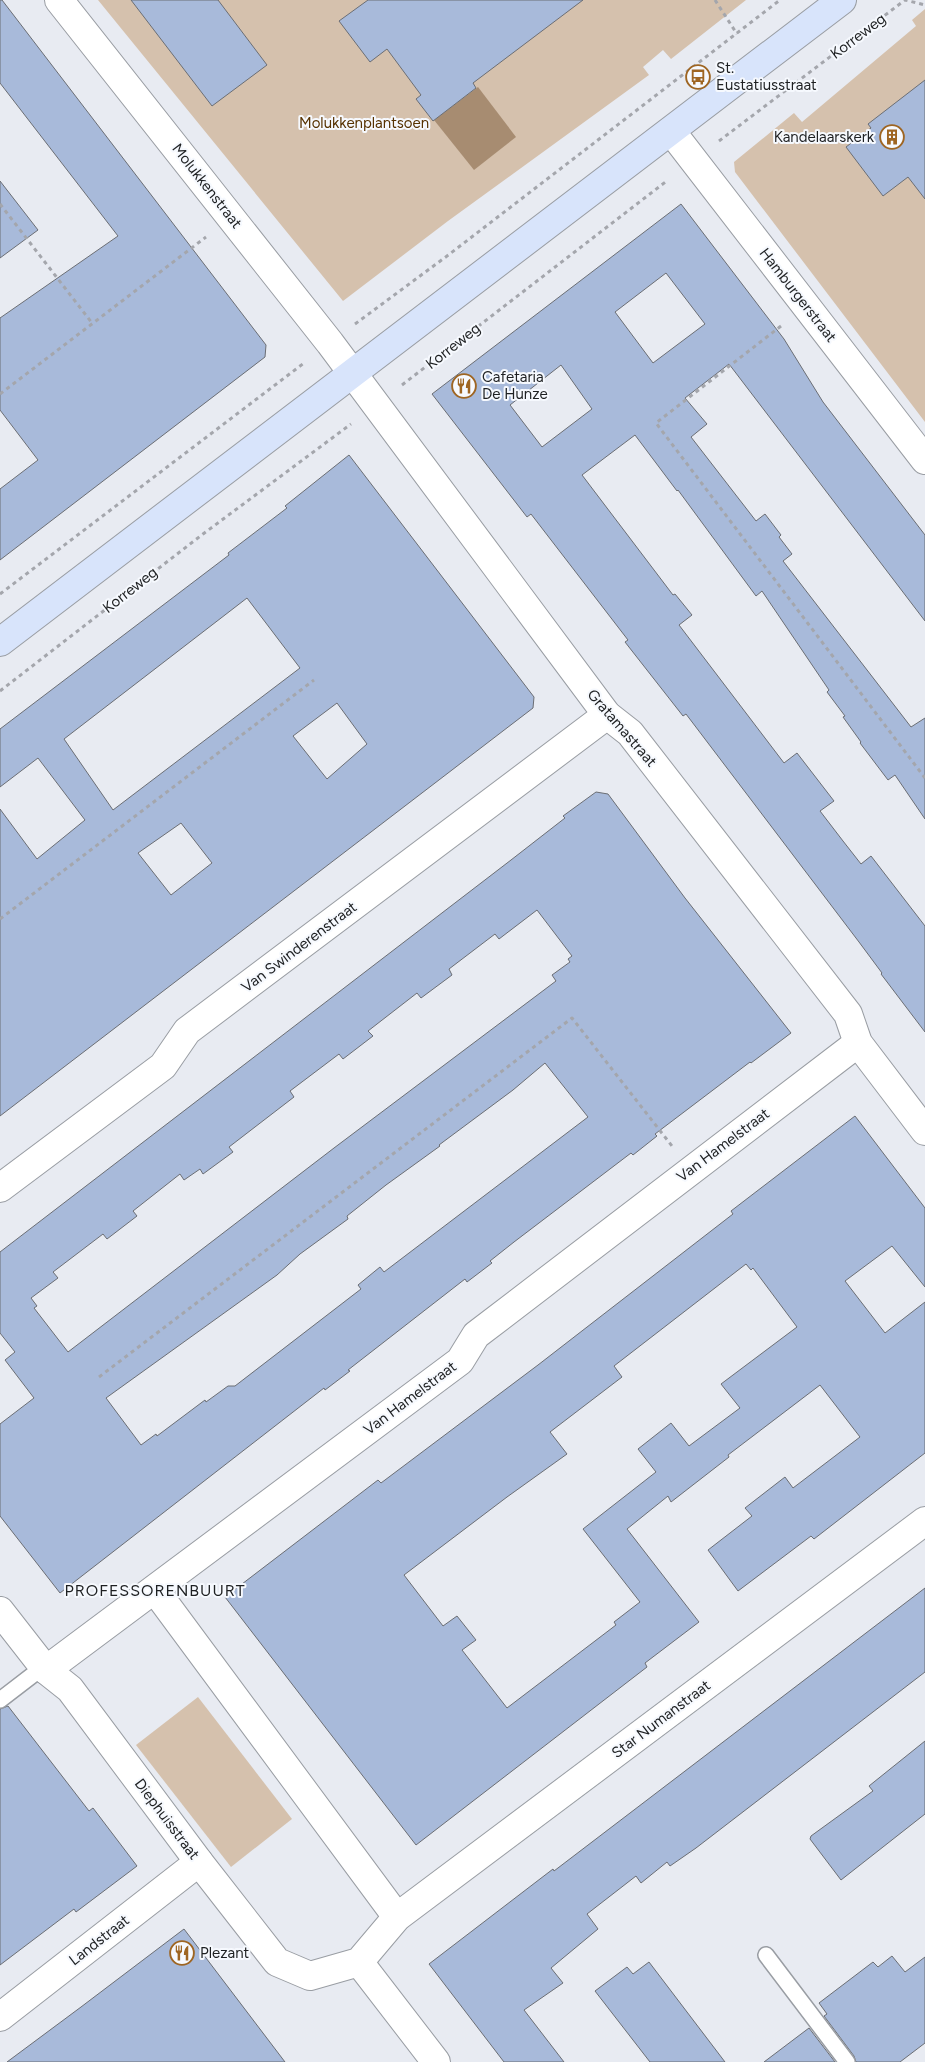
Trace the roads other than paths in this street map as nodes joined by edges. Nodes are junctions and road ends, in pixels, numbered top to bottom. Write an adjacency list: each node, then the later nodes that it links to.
1 (59, 0): 4 (street, Molukkenstraat)
2 (842, 0): 3 (street)
3 (671, 130): 4 (street); 5 (street, Hamburgerstraat)
4 (352, 374): 6 (street); 7 (street, Gratamastraat)
5 (925, 460)
6 (0, 642)
7 (607, 715): 8 (street, Gratamastraat); 10 (street, Van Swinderenstraat)
8 (858, 1043): 9 (street, Gratamastraat); 12 (street, Van Hamelstraat)
9 (925, 1131)
10 (0, 1188)
11 (925, 1521): 17 (street, Star Numanstraat)
12 (155, 1590): 14 (street, Van Hamelstraat); 17 (street)
13 (0, 1611): 14 (street, Diephuisstraat)
14 (45, 1668): 15 (lane); 16 (street, Diephuisstraat)
15 (0, 1700)
16 (199, 1862): 19 (street, Diephuisstraat); 20 (street, Landstraat)
17 (397, 1917): 19 (street)
18 (766, 1955): 22 (lane)
19 (359, 1962): 21 (street)
20 (0, 2017)
21 (436, 2062)
22 (847, 2062)

